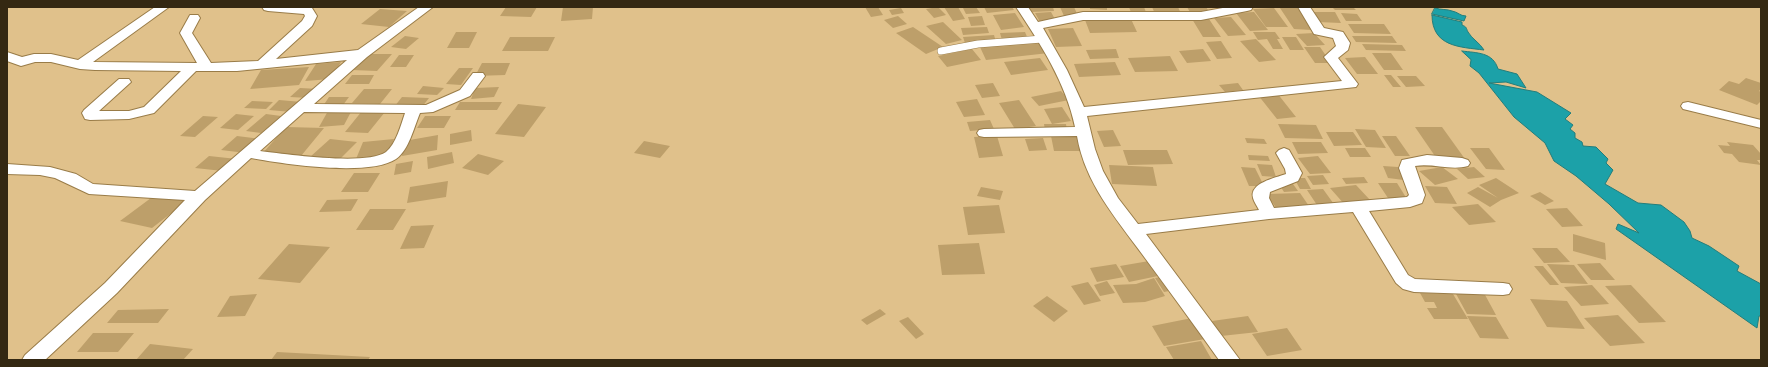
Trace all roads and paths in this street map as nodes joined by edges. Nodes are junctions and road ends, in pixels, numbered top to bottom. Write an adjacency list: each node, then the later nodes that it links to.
1 (163, 7): 13 (street)
2 (268, 7): 14 (street)
3 (427, 7): 10 (street)
4 (1022, 7): 8 (street)
5 (1247, 7): 8 (street)
6 (1304, 7): 22 (street)
7 (194, 18): 15 (street)
8 (1039, 32): 9 (lane); 22 (street)
9 (941, 51)
10 (362, 54): 14 (street); 20 (street)
11 (7, 56): 12 (street)
12 (21, 62): 13 (street); 16 (street)
13 (80, 65): 15 (street)
14 (262, 65): 15 (street)
15 (199, 66): 18 (street)
16 (7, 68)
17 (478, 76): 21 (street)
18 (124, 82)
19 (1688, 106): 23 (street)
20 (301, 108): 21 (street); 26 (street)
21 (414, 110): 26 (street)
22 (1079, 112): 24 (street)
23 (1761, 124)
24 (1082, 131): 25 (street); 33 (street)
25 (984, 133)
26 (247, 153): 30 (street)
27 (1284, 153): 32 (street)
28 (1462, 163): 31 (street)
29 (7, 169): 30 (street)
30 (199, 196): 35 (street)
31 (1358, 206): 32 (street); 34 (street)
32 (1269, 214): 33 (street)
33 (1134, 230): 36 (street)
34 (1503, 289)
35 (32, 360)
36 (1230, 360)

